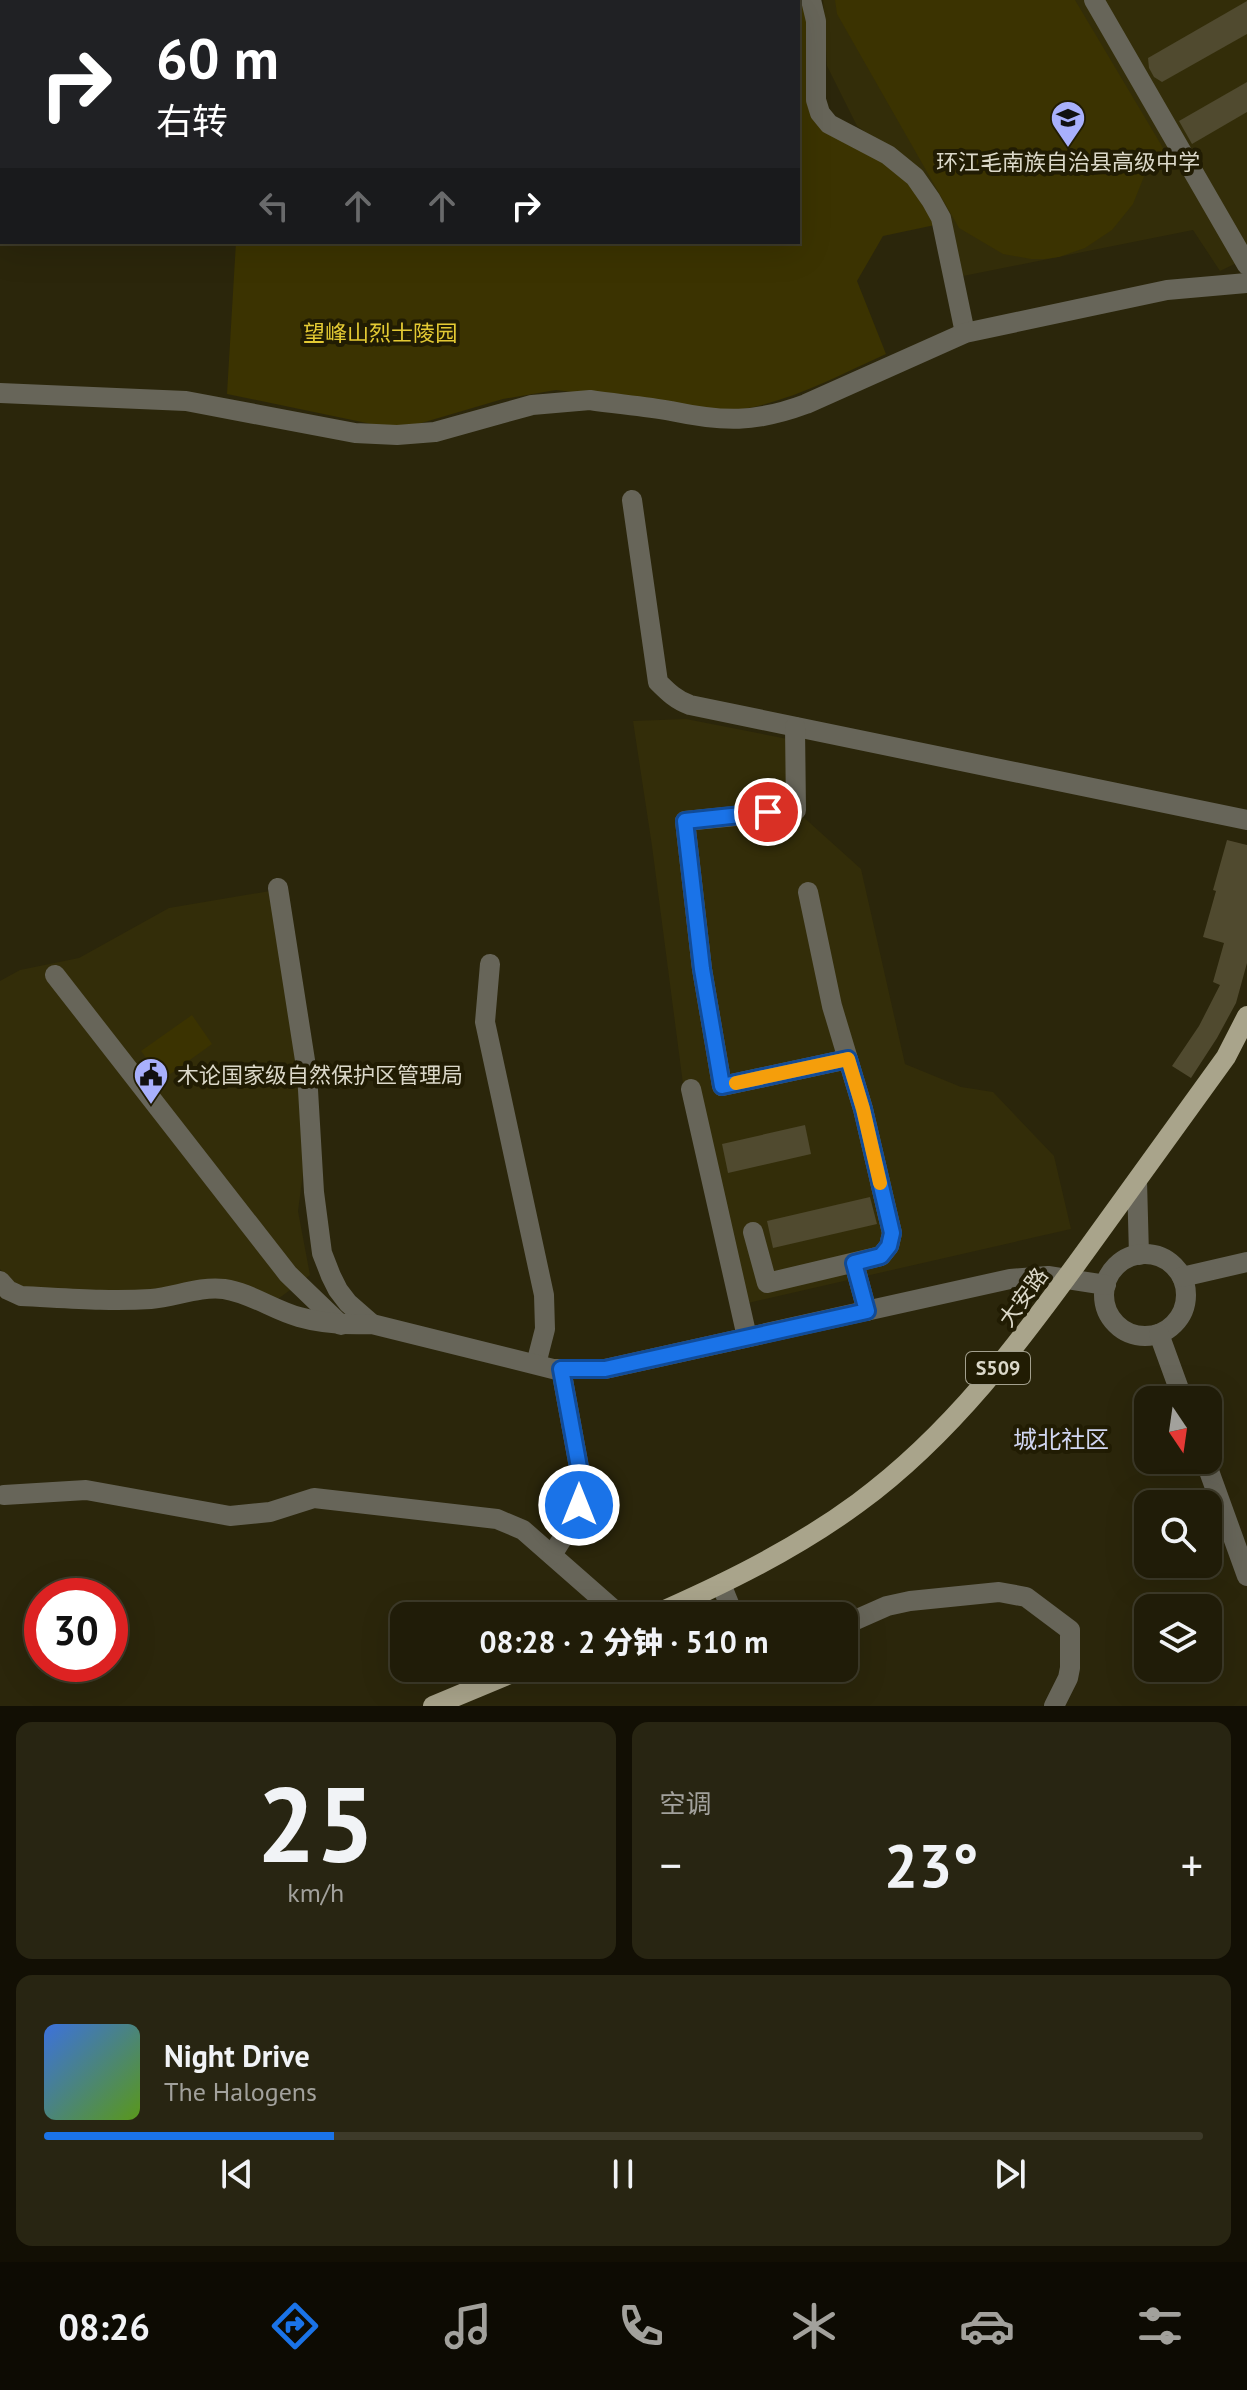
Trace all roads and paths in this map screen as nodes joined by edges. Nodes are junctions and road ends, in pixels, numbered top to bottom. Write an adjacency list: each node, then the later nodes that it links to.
1 (811, 0): 5 (street)
2 (1094, 0): 3 (street)
3 (1247, 265)
4 (1247, 283): 5 (street)
5 (965, 333): 6 (street)
6 (0, 393)
7 (632, 500): 8 (street)
8 (795, 727): 9 (street); 15 (street)
9 (1247, 820)
10 (278, 888): 27 (street)
11 (808, 892): 15 (street)
12 (490, 964): 31 (street)
13 (55, 975): 28 (street)
14 (1247, 1016): 17 (main road, 大安路 / S509)
15 (848, 1059): 21 (street)
16 (691, 1089): 30 (street)
17 (1137, 1181): 19 (street); 22 (main road, 大安路 / S509)
18 (753, 1232): 21 (street)
19 (1139, 1255): 23 (street); 25 (street)
20 (1247, 1262): 23 (street)
21 (854, 1263): 26 (street)
22 (1067, 1277): 25 (street); 26 (street); 38 (main road, 大安路 / S509)
23 (1182, 1277): 29 (street)
24 (0, 1281): 28 (street)
25 (1106, 1285): 29 (street)
26 (867, 1311): 30 (street)
27 (372, 1324): 28 (street); 31 (street)
28 (341, 1325)
29 (1159, 1334): 33 (street)
30 (747, 1337): 32 (street)
31 (536, 1364): 32 (street)
32 (561, 1369): 36 (street)
33 (1178, 1386)
34 (1210, 1474): 37 (street)
35 (4, 1495): 36 (street)
36 (552, 1555): 39 (street)
37 (1247, 1576)
38 (721, 1584): 40 (main road, 大安路 / S509); 41 (street)
39 (605, 1602)
40 (682, 1602)
41 (728, 1602)
42 (858, 1619): 45 (street)
43 (490, 1682): 44 (main road)
44 (433, 1706)
45 (1054, 1706)

